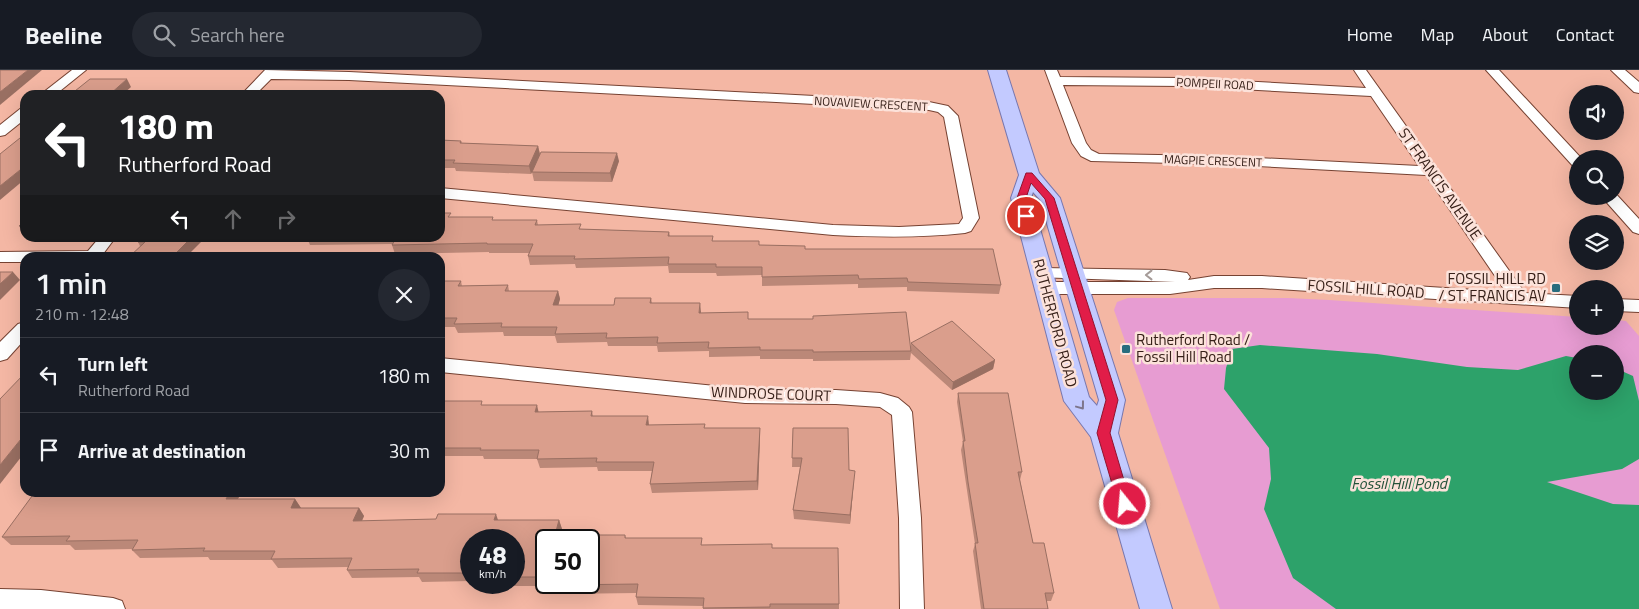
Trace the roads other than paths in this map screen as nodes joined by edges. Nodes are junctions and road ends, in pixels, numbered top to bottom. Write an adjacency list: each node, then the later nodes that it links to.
1 (80, 70): 9 (street)
2 (997, 70): 16 (main road, RUTHERFORD ROAD)
3 (1360, 70): 11 (street, ST FRANCIS AVENUE)
4 (1492, 70): 14 (street)
5 (1617, 70): 8 (street)
6 (270, 72): 10 (street); 17 (street, NOVAVIEW CRESCENT)
7 (1054, 75): 11 (street, POMPEII ROAD); 15 (street, MAGPIE CRESCENT)
8 (1639, 89)
9 (54, 90)
10 (253, 90)
11 (1375, 92): 15 (street, ST FRANCIS AVENUE)
12 (20, 116): 13 (street)
13 (0, 132)
14 (1569, 153)
15 (1431, 171): 26 (street, ST FRANCIS AVENUE)
16 (1029, 175): 24 (main road, RUTHERFORD ROAD); 25 (main road, RUTHERFORD ROAD)
17 (445, 193)
18 (1617, 205): 19 (street)
19 (1639, 229)
20 (104, 242): 21 (street)
21 (95, 252)
22 (0, 257): 23 (street)
23 (20, 257)
24 (1044, 281): 25 (street, FOSSIL HILL ROAD); 33 (main road, RUTHERFORD ROAD, one-way to 33)
25 (1076, 281): 26 (street, FOSSIL HILL ROAD); 33 (main road, RUTHERFORD ROAD)
26 (1519, 298): 27 (street, FOSSIL HILL ROAD)
27 (1569, 301)
28 (1624, 305): 29 (street)
29 (1639, 306)
30 (20, 335): 31 (street)
31 (12, 347)
32 (445, 366): 36 (street, WINDROSE COURT)
33 (1104, 433): 37 (main road, RUTHERFORD ROAD)
34 (0, 600): 35 (street)
35 (113, 609)
36 (912, 609)
37 (1156, 609)

